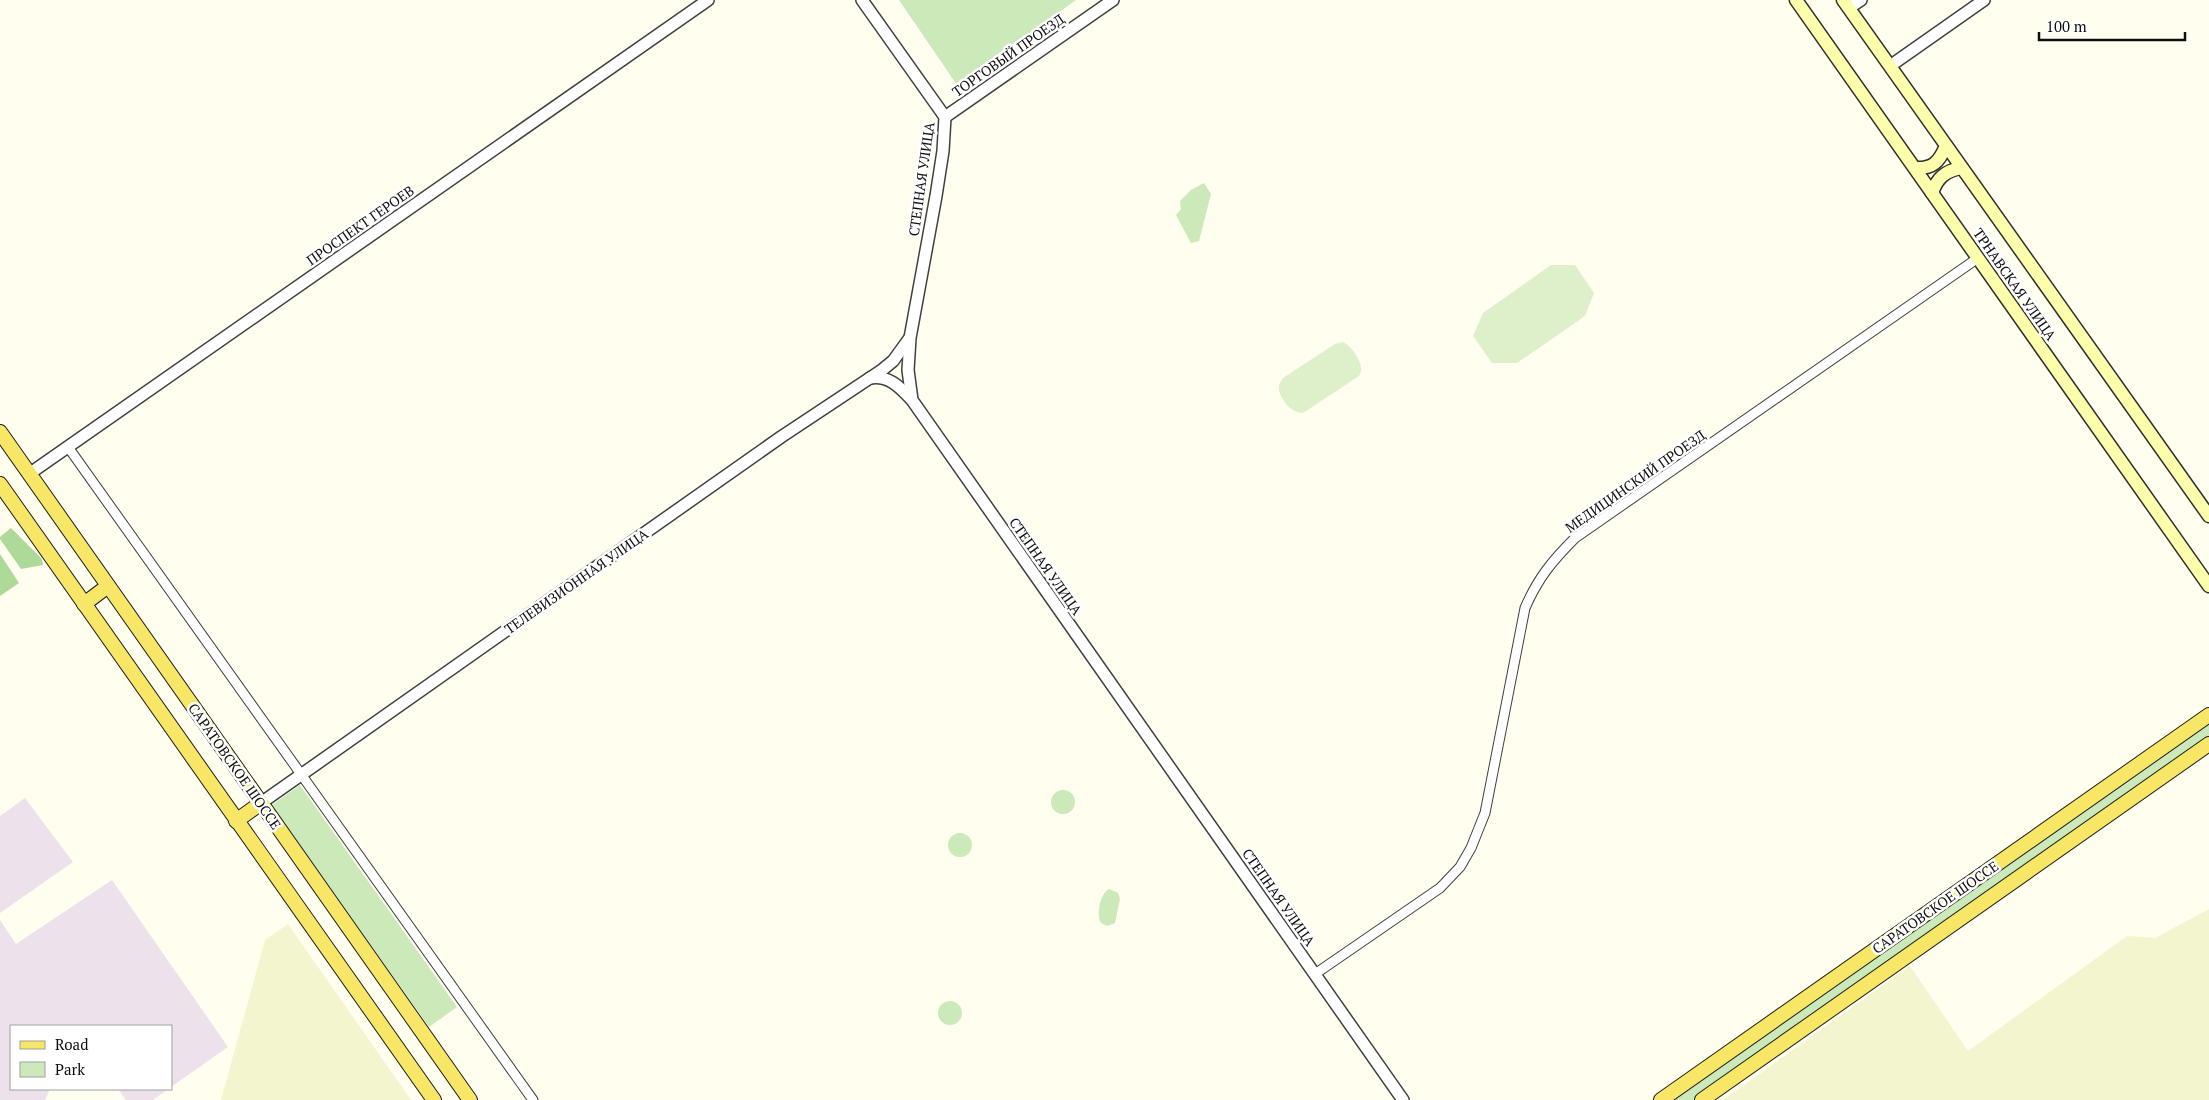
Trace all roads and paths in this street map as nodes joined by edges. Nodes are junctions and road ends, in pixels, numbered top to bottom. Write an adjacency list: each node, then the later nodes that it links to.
1 (708, 0): 19 (street, ПРОСПЕКТ ГЕРОЕВ)
2 (862, 0): 9 (street, СТЕПНАЯ УЛИЦА)
3 (1113, 0): 9 (street, ТОРГОВЫЙ ПРОЕЗД)
4 (1796, 0): 11 (main road, ТРНАВСКАЯ УЛИЦА)
5 (1861, 0): 7 (street)
6 (1984, 0): 8 (street)
7 (1846, 4): 8 (main road, ТРНАВСКАЯ УЛИЦА)
8 (1890, 66): 10 (main road, ТРНАВСКАЯ УЛИЦА)
9 (945, 117): 15 (street, СТЕПНАЯ УЛИЦА)
10 (1946, 146): 11 (main road); 12 (main road, ТРНАВСКАЯ УЛИЦА)
11 (1915, 168): 13 (main road, ТРНАВСКАЯ УЛИЦА)
12 (1961, 168): 13 (main road); 22 (main road, ТРНАВСКАЯ УЛИЦА)
13 (1932, 193): 14 (main road, ТРНАВСКАЯ УЛИЦА)
14 (1978, 258): 24 (main road, ТРНАВСКАЯ УЛИЦА); 31 (street, МЕДИЦИНСКИЙ ПРОЕЗД)
15 (910, 338): 16 (street, ТЕЛЕВИЗИОННАЯ УЛИЦА); 17 (street, СТЕПНАЯ УЛИЦА)
16 (868, 378): 17 (street); 28 (street, ТЕЛЕВИЗИОННАЯ УЛИЦА)
17 (912, 400): 31 (street, СТЕПНАЯ УЛИЦА)
18 (0, 432): 20 (main road, САРАТОВСКОЕ ШОССЕ)
19 (68, 447): 20 (street, ПРОСПЕКТ ГЕРОЕВ); 28 (street)
20 (29, 474): 23 (main road, САРАТОВСКОЕ ШОССЕ)
21 (0, 484): 25 (main road)
22 (2209, 516)
23 (108, 586): 25 (main road); 29 (main road, САРАТОВСКОЕ ШОССЕ)
24 (2209, 586)
25 (84, 604): 30 (main road)
26 (2209, 715): 36 (main road, САРАТОВСКОЕ ШОССЕ)
27 (2209, 744): 37 (main road, САРАТОВСКОЕ ШОССЕ)
28 (302, 776): 29 (street, ТЕЛЕВИЗИОННАЯ УЛИЦА); 34 (street)
29 (261, 803): 30 (main road, ТЕЛЕВИЗИОННАЯ УЛИЦА); 33 (main road, САРАТОВСКОЕ ШОССЕ)
30 (236, 821): 32 (main road)
31 (1315, 974): 35 (street, СТЕПНАЯ УЛИЦА)
32 (434, 1100)
33 (470, 1100)
34 (532, 1100)
35 (1403, 1100)
36 (1662, 1100)
37 (1702, 1100)

